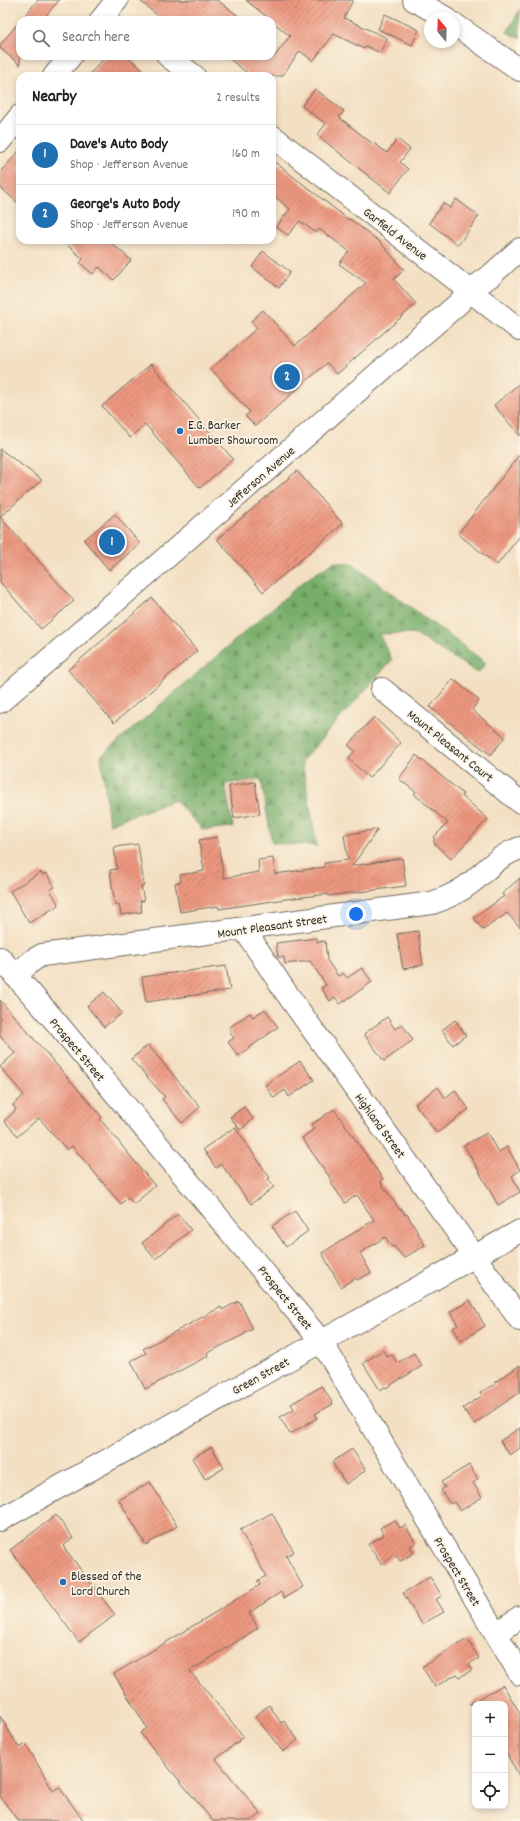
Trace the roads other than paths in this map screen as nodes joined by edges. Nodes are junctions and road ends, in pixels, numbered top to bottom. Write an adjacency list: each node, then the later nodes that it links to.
1 (414, 0): 2 (street)
2 (435, 12)
3 (460, 28): 6 (street)
4 (68, 60): 7 (street)
5 (173, 60): 8 (street)
6 (520, 70)
7 (57, 72)
8 (189, 72)
9 (276, 139): 11 (street, Garfield Avenue)
10 (520, 249): 11 (street, Jefferson Avenue)
11 (469, 291): 12 (street, Garfield Avenue); 14 (street, Jefferson Avenue)
12 (520, 330)
13 (382, 689): 15 (street, Mount Pleasant Court)
14 (0, 702)
15 (520, 802)
16 (520, 848): 17 (street, Mount Pleasant Street)
17 (244, 929): 19 (street, Mount Pleasant Street); 21 (street, Highland Street)
18 (0, 958): 19 (street, Prospect Street)
19 (15, 976): 23 (street, Prospect Street)
20 (520, 1231): 21 (street, Green Street)
21 (474, 1256): 22 (street, Highland Street); 23 (street, Green Street)
22 (520, 1320)
23 (322, 1341): 24 (street, Green Street); 26 (street, Prospect Street)
24 (0, 1520)
25 (520, 1617): 26 (street)
26 (496, 1634): 27 (street, Prospect Street)
27 (520, 1674)

